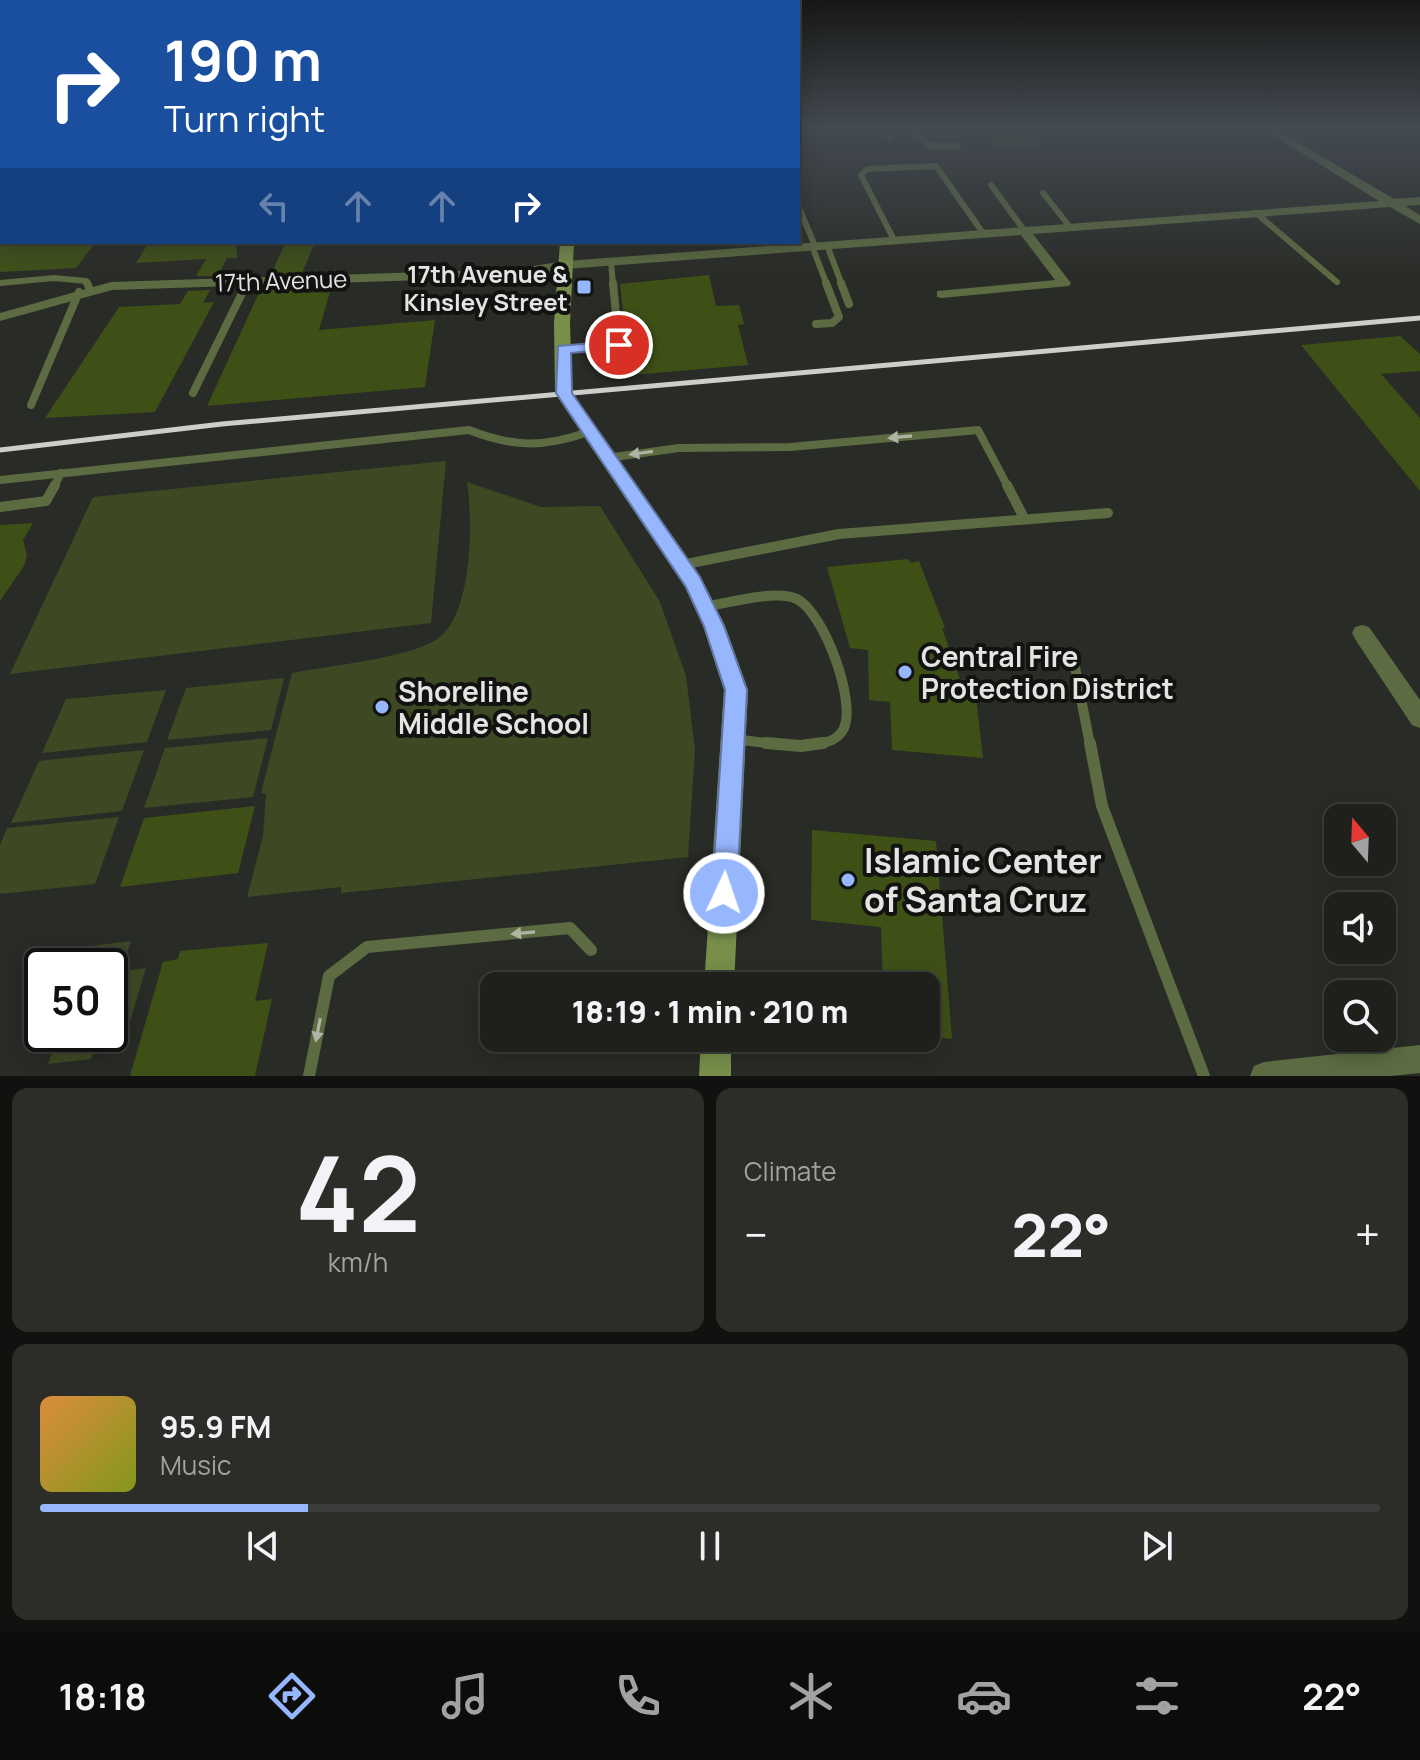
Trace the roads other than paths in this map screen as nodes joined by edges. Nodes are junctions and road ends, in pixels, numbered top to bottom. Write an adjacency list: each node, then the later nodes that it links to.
1 (862, 177): 14 (lane)
2 (944, 177): 13 (lane)
3 (1350, 177): 7 (street)
4 (991, 185): 12 (lane)
5 (1043, 193): 11 (lane)
6 (1420, 201): 7 (street, 17th Avenue)
7 (1392, 202): 9 (street, 17th Avenue); 10 (street)
8 (800, 210): 16 (lane)
9 (1256, 213): 11 (street, 17th Avenue); 20 (lane)
10 (1420, 220)
11 (1070, 227): 12 (street, 17th Avenue)
12 (1024, 230): 13 (street, 17th Avenue); 23 (street)
13 (983, 233): 14 (street, 17th Avenue)
14 (894, 240): 16 (street, 17th Avenue)
15 (567, 244): 18 (main road)
16 (818, 245): 17 (street, 17th Avenue); 24 (lane); 26 (lane)
17 (611, 262): 18 (street, 17th Avenue); 27 (lane)
18 (565, 265): 19 (street, 17th Avenue); 27 (main road)
19 (248, 281): 22 (street, 17th Avenue); 28 (lane)
20 (1337, 282)
21 (0, 283): 22 (lane)
22 (85, 291): 25 (street, 17th Avenue); 29 (lane)
23 (942, 294)
24 (849, 304)
25 (0, 317)
26 (816, 324)
27 (563, 349): 30 (main road)
28 (193, 393)
29 (31, 405)
30 (588, 432): 31 (main road); 32 (lane)
31 (607, 458): 36 (lane, one-way to 31); 37 (main road)
32 (61, 473): 33 (lane); 34 (lane)
33 (0, 480)
34 (0, 507)
35 (1108, 513): 36 (lane)
36 (1024, 518): 37 (lane)
37 (681, 565): 38 (main road)
38 (705, 607): 42 (main road); 42 (lane)
39 (1362, 633): 41 (street)
40 (1074, 662): 50 (lane)
41 (1420, 718)
42 (733, 739): 44 (main road)
43 (591, 950): 48 (lane, one-way to 48)
44 (720, 972)
45 (716, 1052): 49 (main road)
46 (1420, 1059): 47 (street)
47 (1349, 1071): 51 (street)
48 (309, 1076)
49 (715, 1076)
50 (1204, 1076)
51 (1264, 1076)

